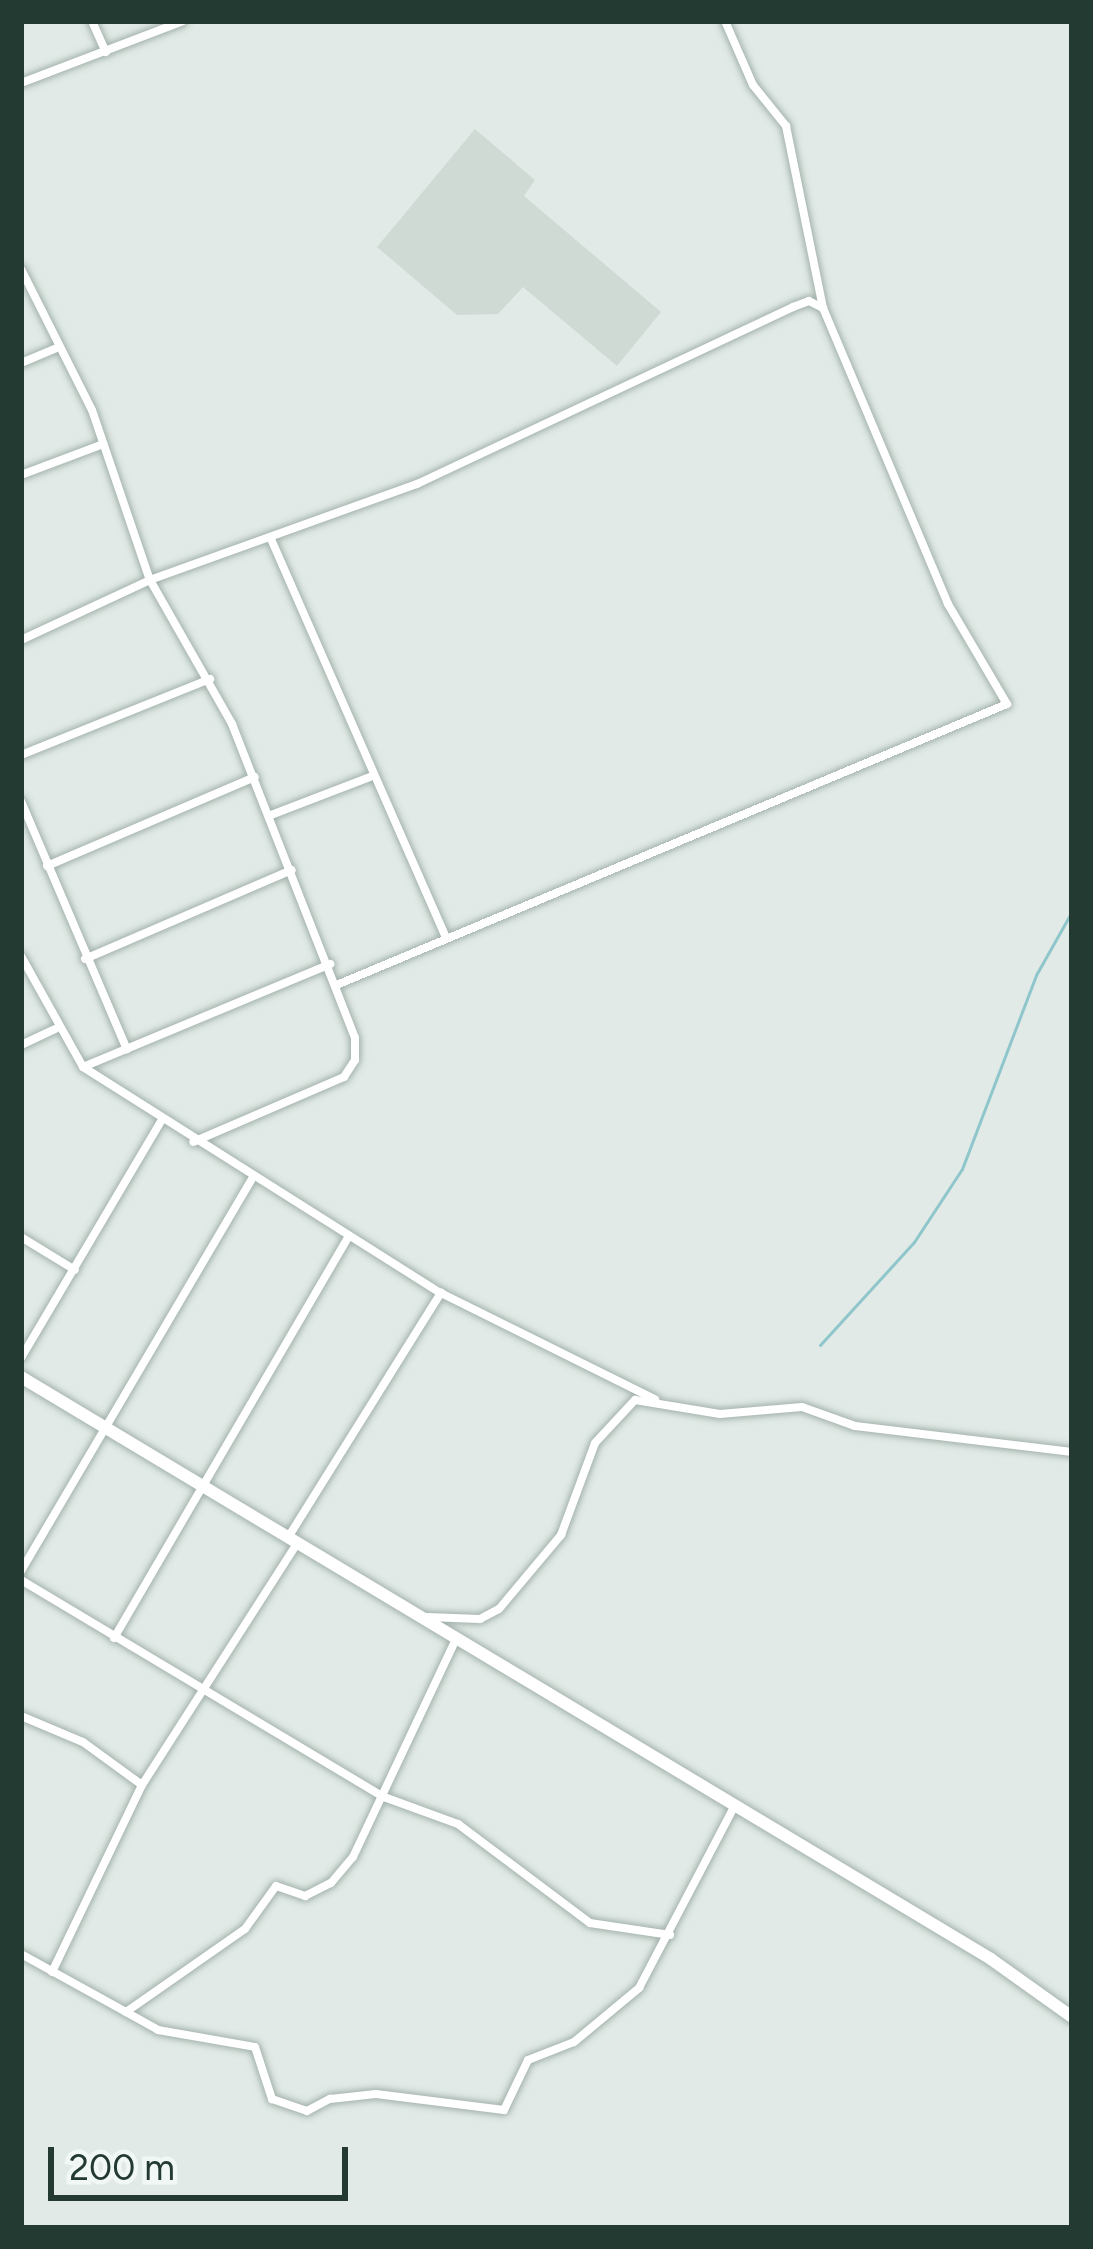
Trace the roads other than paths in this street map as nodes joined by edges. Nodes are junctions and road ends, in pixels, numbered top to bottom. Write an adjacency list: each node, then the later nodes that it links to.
1 (92, 21): 4 (street)
2 (183, 21): 4 (street)
3 (725, 21): 7 (street)
4 (106, 52): 5 (street)
5 (21, 82)
6 (21, 269): 8 (street)
7 (824, 308): 12 (street); 23 (street)
8 (59, 347): 9 (street); 10 (street)
9 (21, 363)
10 (103, 444): 11 (street); 13 (street)
11 (21, 475)
12 (271, 538): 13 (street); 18 (street)
13 (150, 580): 14 (street); 15 (street)
14 (21, 640)
15 (210, 679): 16 (street); 17 (street)
16 (21, 755)
17 (255, 777): 20 (street); 21 (street)
18 (370, 777): 20 (street); 23 (street)
19 (21, 800): 21 (street)
20 (270, 815): 22 (street)
21 (47, 866): 25 (street)
22 (292, 870): 25 (street); 26 (street)
23 (445, 935): 27 (street)
24 (21, 956): 28 (street)
25 (85, 959): 30 (street)
26 (330, 964): 27 (street); 30 (street)
27 (339, 984): 33 (street)
28 (55, 1028): 29 (street); 31 (street)
29 (21, 1045)
30 (127, 1049): 31 (street)
31 (83, 1067): 32 (street)
32 (161, 1121): 33 (street); 37 (street)
33 (193, 1142): 34 (street)
34 (251, 1180): 36 (street); 42 (street)
35 (21, 1238): 37 (street)
36 (348, 1238): 38 (street); 44 (street)
37 (75, 1270): 39 (street)
38 (441, 1293): 41 (street); 45 (street)
39 (21, 1358)
40 (21, 1377): 42 (street)
41 (655, 1399): 43 (street); 47 (street)
42 (107, 1426): 44 (street); 46 (street)
43 (1072, 1452)
44 (203, 1489): 45 (street); 48 (street)
45 (293, 1541): 47 (street); 50 (street)
46 (21, 1575): 48 (street)
47 (413, 1617): 49 (street)
48 (114, 1638): 50 (street)
49 (455, 1641): 53 (street); 54 (street)
50 (205, 1694): 52 (street); 53 (street)
51 (21, 1716): 52 (street)
52 (142, 1785): 57 (street)
53 (384, 1797): 55 (street); 58 (street)
54 (733, 1809): 55 (street); 59 (street)
55 (670, 1935): 58 (street)
56 (21, 1954): 57 (street)
57 (52, 1972): 58 (street)
58 (126, 2012)
59 (1072, 2017)

